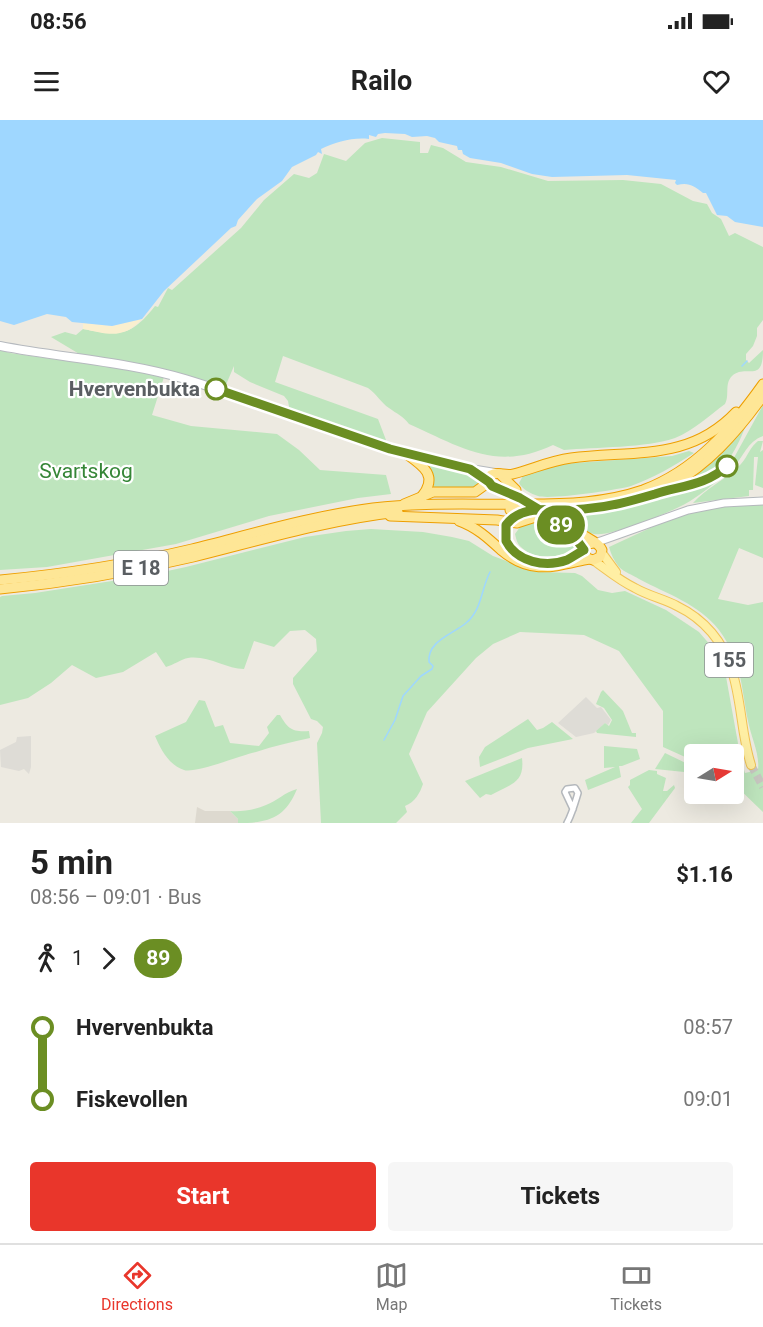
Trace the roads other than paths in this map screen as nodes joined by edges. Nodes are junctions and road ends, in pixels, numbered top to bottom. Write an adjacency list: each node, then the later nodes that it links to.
1 (0, 346): 5 (main road)
2 (763, 384): 4 (highway, E 18)
3 (763, 396): 4 (highway, E 18)
4 (751, 407): 6 (highway, E 18); 9 (highway, E 18); 11 (highway, E 18)
5 (405, 453): 6 (main road); 7 (highway)
6 (495, 479): 7 (highway, E 18); 15 (highway)
7 (422, 496): 9 (highway, E 18)
8 (763, 501): 16 (street)
9 (399, 506): 19 (highway, E 18)
10 (530, 511): 11 (highway, E 18); 12 (highway, E 18); 14 (highway, E 18)
11 (551, 511): 14 (highway, E 18)
12 (373, 516): 13 (highway, E 18); 21 (highway, E 18)
13 (451, 519): 14 (highway, E 18); 18 (highway, E 18)
14 (508, 522): 17 (highway)
15 (573, 531): 16 (highway); 17 (highway)
16 (598, 547): 17 (highway); 18 (highway, E 18); 20 (main road, 155)
17 (584, 550): 18 (highway)
18 (591, 560): 20 (main road, 155)
19 (0, 579)
20 (621, 580): 22 (main road, 155)
21 (0, 589)
22 (751, 765)
23 (573, 809): 24 (street)
24 (567, 823)

